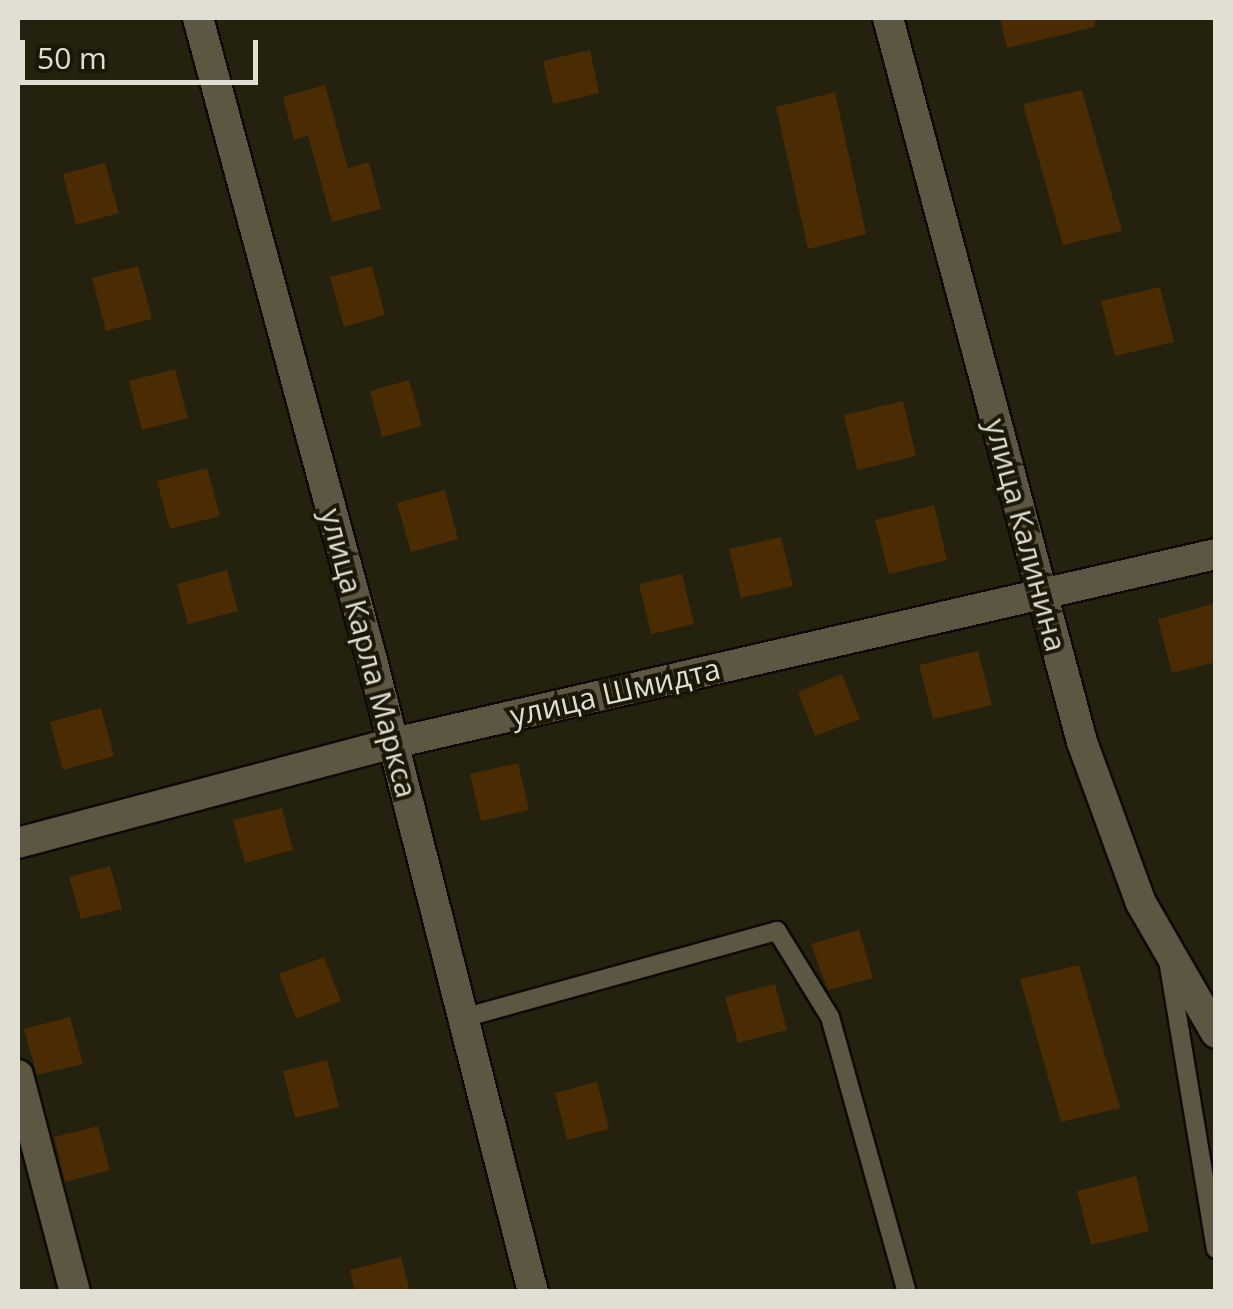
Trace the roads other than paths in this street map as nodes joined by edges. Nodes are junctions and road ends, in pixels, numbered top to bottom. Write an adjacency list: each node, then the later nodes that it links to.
1 (198, 18): 5 (street, улица Карла Маркса)
2 (888, 18): 4 (street, улица Калинина)
3 (1216, 554): 4 (street, улица Шмидта)
4 (1042, 594): 5 (street, улица Шмидта); 7 (street, улица Калинина)
5 (394, 743): 6 (street, улица Шмидта); 8 (street, улица Карла Маркса)
6 (18, 843)
7 (1168, 961): 9 (street, улица Калинина); 11 (lane)
8 (463, 1018): 13 (street, улица Карла Маркса); 14 (lane)
9 (1216, 1032)
10 (18, 1075): 12 (street)
11 (1216, 1250)
12 (74, 1292)
13 (533, 1292)
14 (907, 1292)

